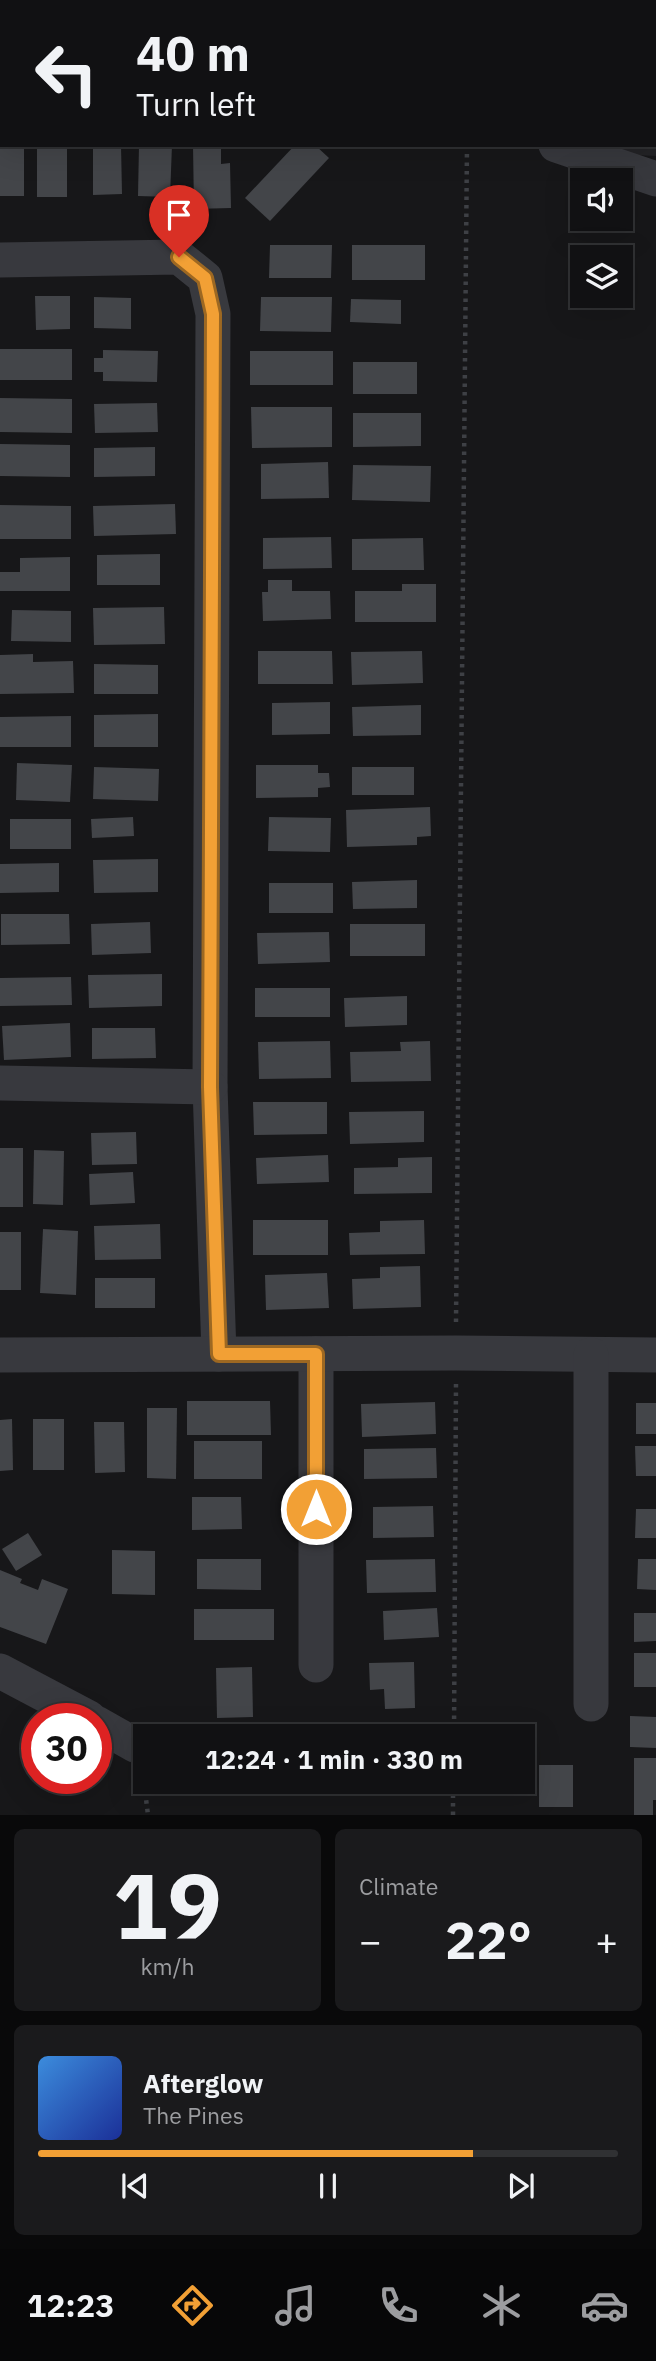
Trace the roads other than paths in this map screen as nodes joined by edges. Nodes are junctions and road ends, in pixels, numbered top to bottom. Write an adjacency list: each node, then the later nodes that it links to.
1 (562, 147): 2 (street)
2 (656, 179)
3 (0, 260): 5 (street)
4 (0, 1083): 5 (street)
5 (210, 1087): 6 (street)
6 (219, 1354): 7 (street); 8 (street)
7 (316, 1354): 9 (street); 11 (street)
8 (0, 1355)
9 (591, 1355): 10 (street); 14 (street)
10 (656, 1355)
11 (316, 1665)
12 (0, 1671): 13 (street)
13 (61, 1703)
14 (591, 1704)
15 (112, 1732): 16 (street)
16 (133, 1744)

